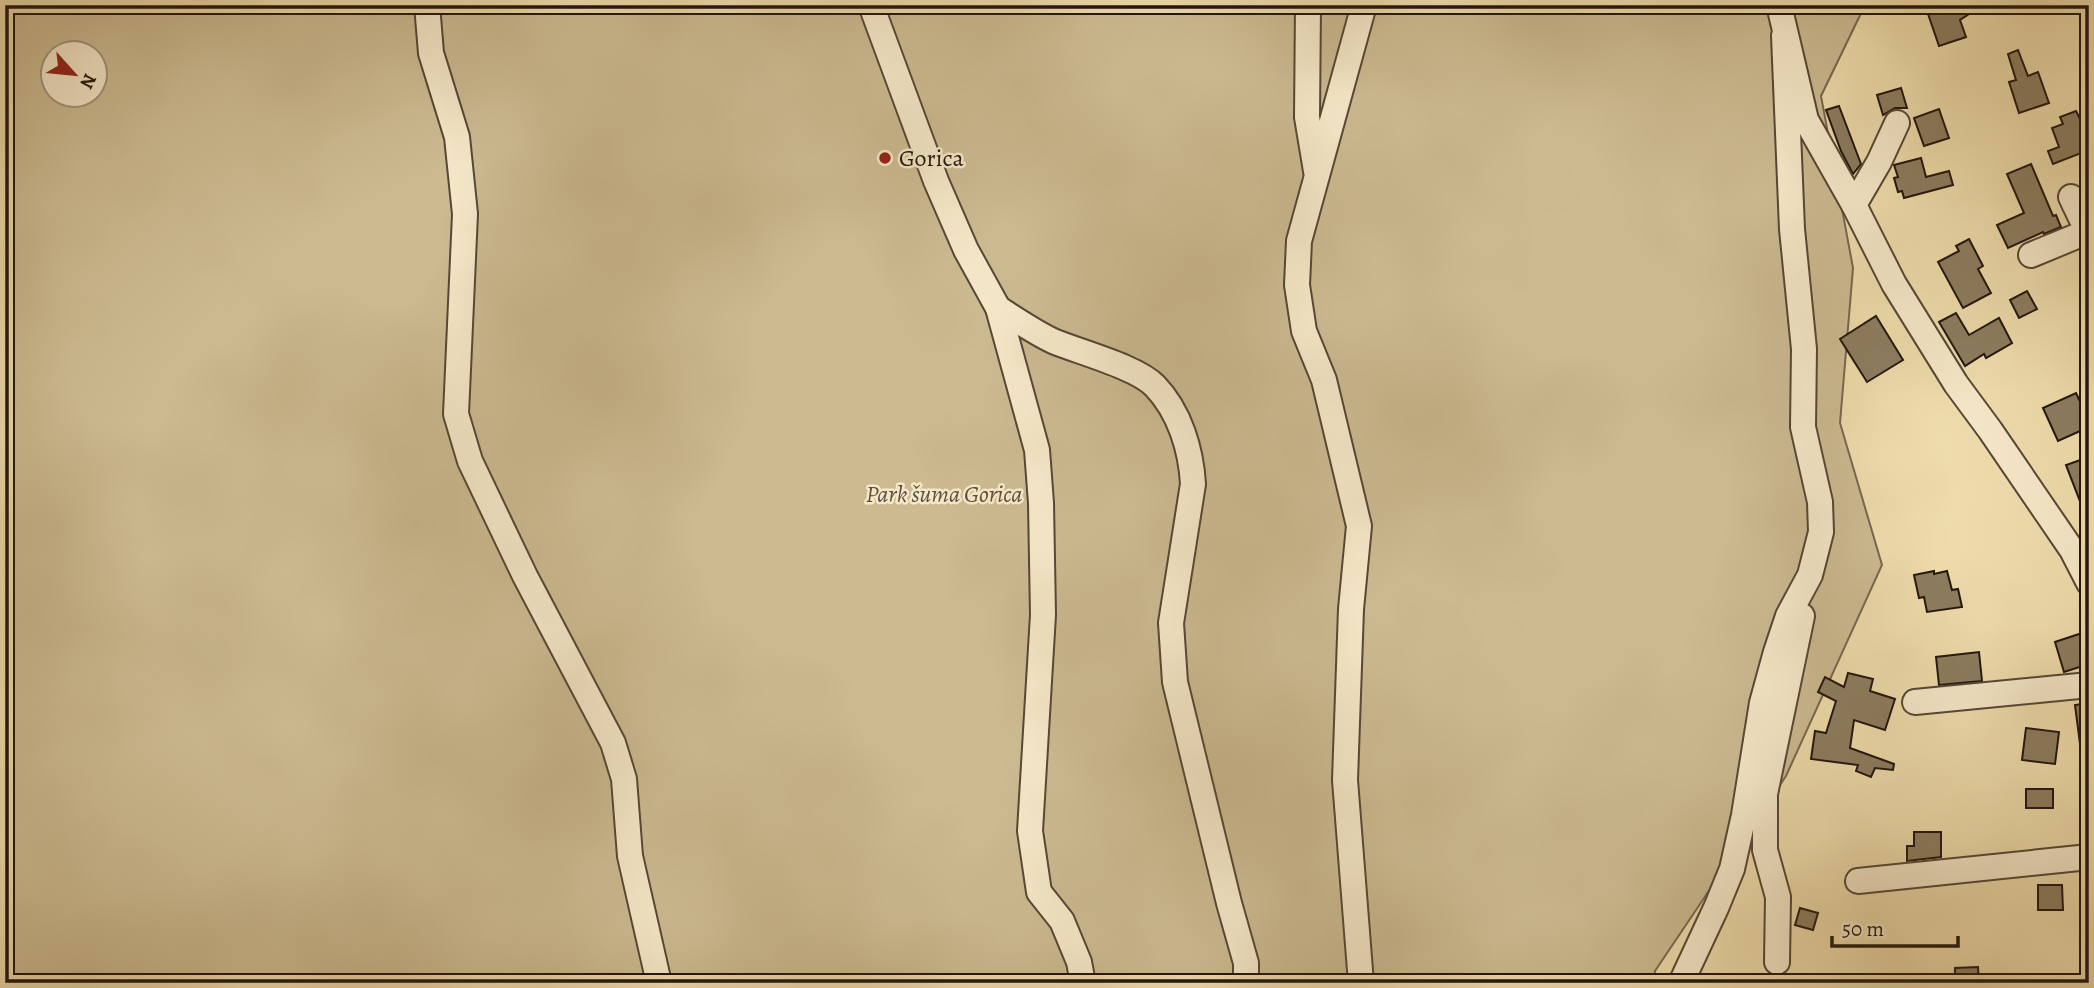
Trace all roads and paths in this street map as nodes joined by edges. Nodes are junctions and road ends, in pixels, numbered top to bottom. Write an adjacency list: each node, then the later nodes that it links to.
1 (427, 5): 22 (street)
2 (871, 5): 14 (street)
3 (1308, 5): 8 (street)
4 (1364, 5): 8 (street)
5 (1779, 5): 6 (street)
6 (1784, 36): 10 (street); 16 (street)
7 (1897, 123): 10 (street)
8 (1317, 178): 25 (street)
9 (2071, 197): 11 (street)
10 (1854, 205): 15 (street)
11 (2089, 223)
12 (2089, 230): 13 (street)
13 (2031, 254)
14 (998, 308): 23 (street); 24 (street)
15 (2089, 583)
16 (1804, 588): 21 (street); 26 (street)
17 (2089, 685): 18 (street)
18 (1915, 702)
19 (2089, 857): 20 (street)
20 (1858, 881)
21 (1777, 962)
22 (659, 983)
23 (1083, 983)
24 (1246, 983)
25 (1361, 983)
26 (1681, 983)

